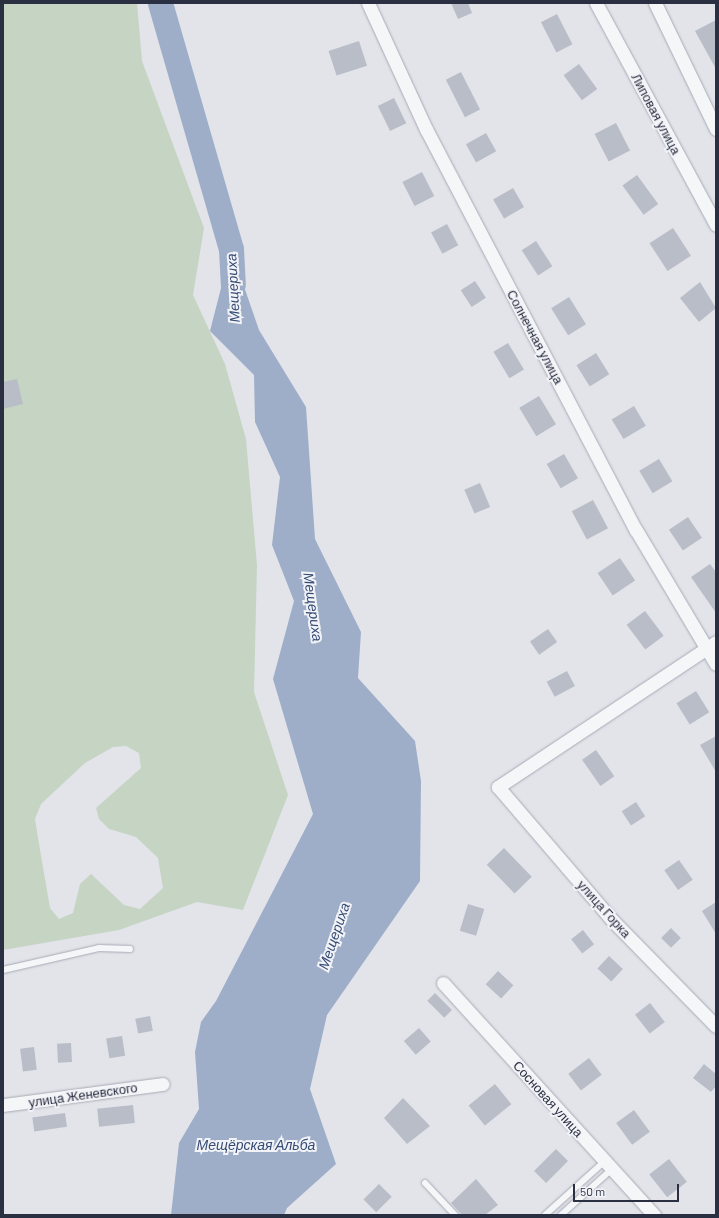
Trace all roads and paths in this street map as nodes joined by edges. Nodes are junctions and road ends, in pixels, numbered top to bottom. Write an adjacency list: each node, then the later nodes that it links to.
1 (368, 3): 6 (street, Солнечная улица)
2 (596, 3): 5 (street, Липовая улица)
3 (655, 3): 4 (street)
4 (716, 129)
5 (716, 225)
6 (711, 645): 7 (street, Солнечная улица); 11 (street, улица Горка)
7 (716, 664)
8 (130, 948): 9 (lane)
9 (3, 970)
10 (443, 983): 14 (street, Сосновая улица)
11 (716, 1026)
12 (163, 1084): 13 (street, улица Женевского)
13 (3, 1105)
14 (608, 1165): 17 (lane); 18 (lane); 19 (street, Сосновая улица)
15 (425, 1183): 16 (lane)
16 (455, 1215)
17 (545, 1215)
18 (561, 1215)
19 (654, 1215)

